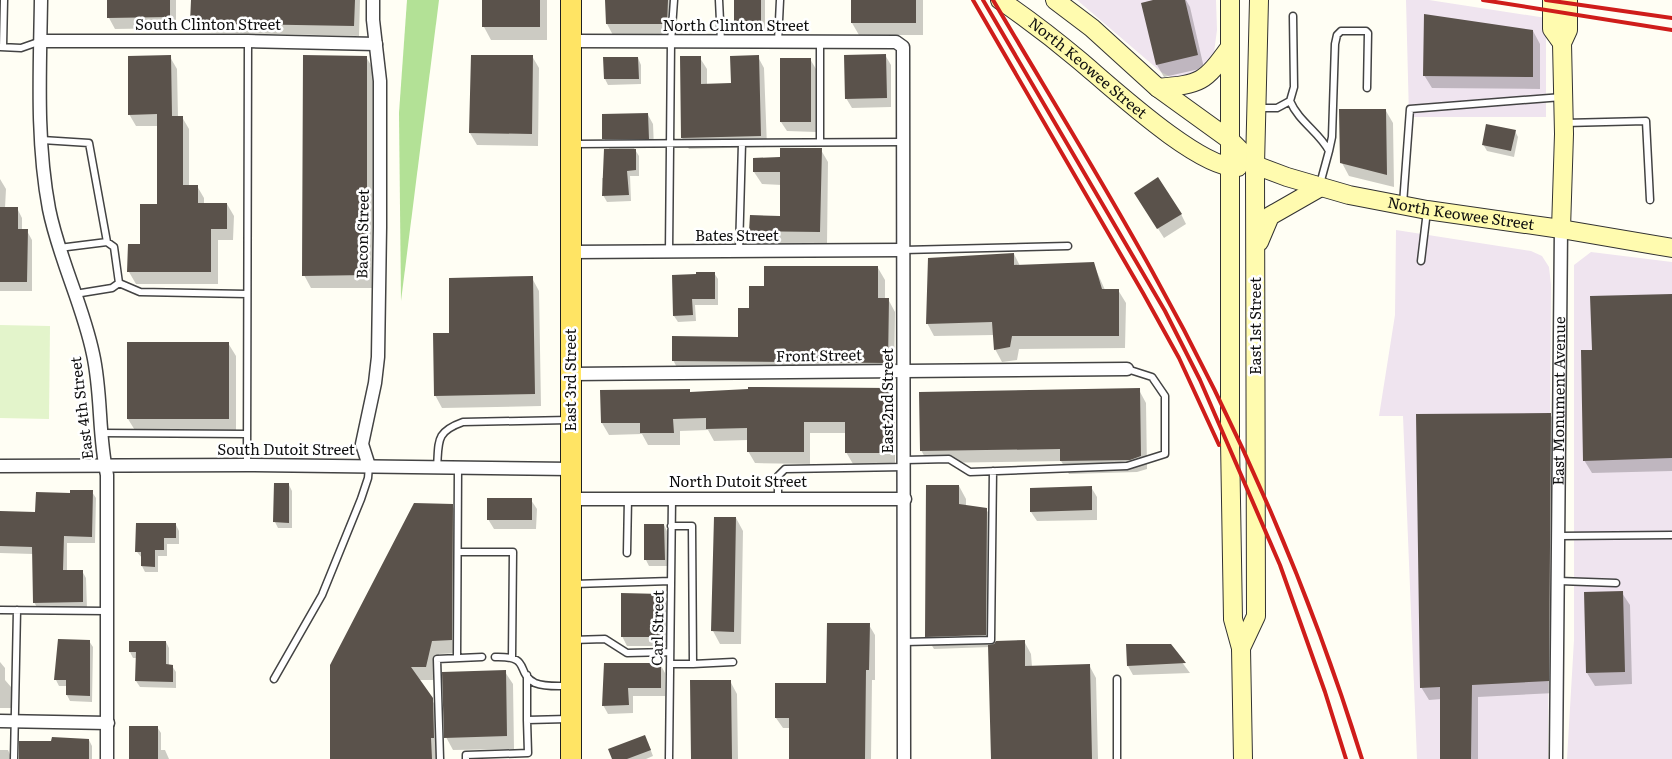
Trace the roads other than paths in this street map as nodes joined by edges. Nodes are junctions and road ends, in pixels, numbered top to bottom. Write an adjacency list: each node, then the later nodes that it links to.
1 (4, 0): 25 (lane)
2 (41, 0): 15 (street, East 4th Street)
3 (373, 0): 23 (street, Bacon Street)
4 (571, 0): 17 (main road, East 3rd Street)
5 (674, 0): 18 (lane)
6 (720, 0): 19 (lane)
7 (780, 0): 20 (lane)
8 (1000, 0): 42 (main road, North Keowee Street)
9 (1055, 0): 27 (main road, North Keowee Street)
10 (1230, 0): 26 (main road, East 1st Street)
11 (1259, 0): 31 (main road, East 1st Street)
12 (1552, 0): 22 (main road, East Monument Avenue)
13 (1568, 0): 22 (main road, East Monument Avenue)
14 (1294, 16): 30 (lane)
15 (41, 41): 16 (street, South Clinton Street); 25 (lane); 33 (street, East 4th Street)
16 (248, 41): 23 (street, South Clinton Street); 60 (lane)
17 (571, 41): 18 (street, North Clinton Street); 39 (main road, East 3rd Street)
18 (670, 42): 19 (street, North Clinton Street); 37 (lane)
19 (721, 42): 20 (street, North Clinton Street)
20 (778, 42): 21 (street, North Clinton Street)
21 (820, 42): 24 (street, North Clinton Street); 35 (lane)
22 (1562, 43): 29 (main road, East Monument Avenue)
23 (376, 44): 71 (street, Bacon Street)
24 (900, 44): 36 (street, East 2nd Street)
25 (2, 47)
26 (1230, 47): 27 (main road); 34 (main road, East 1st Street)
27 (1158, 88): 34 (main road, North Keowee Street)
28 (1367, 88): 40 (lane)
29 (1563, 97): 32 (main road, East Monument Avenue); 45 (lane)
30 (1290, 101): 31 (lane); 40 (lane)
31 (1257, 108): 41 (main road, East 1st Street)
32 (1564, 123): 44 (lane); 47 (main road, East Monument Avenue)
33 (42, 140): 48 (lane); 50 (street, East 4th Street)
34 (1230, 140): 41 (main road, North Keowee Street); 42 (main road, East 1st Street)
35 (820, 142): 36 (lane); 38 (lane)
36 (903, 142): 52 (street, East 2nd Street)
37 (670, 143): 38 (lane); 39 (lane); 54 (lane)
38 (742, 143): 55 (lane)
39 (571, 144): 53 (main road, East 3rd Street)
40 (1329, 151): 43 (lane)
41 (1255, 165): 42 (main road, North Keowee Street); 43 (main road, North Keowee Street); 56 (main road, East 1st Street)
42 (1229, 168): 95 (main road, East 1st Street)
43 (1319, 188): 45 (main road, North Keowee Street); 56 (main road)
44 (1650, 200)
45 (1403, 206): 46 (main road, North Keowee Street)
46 (1427, 210): 47 (main road, North Keowee Street); 57 (lane)
47 (1561, 229): 51 (main road, North Keowee Street); 83 (street, East Monument Avenue)
48 (106, 242): 50 (lane); 58 (lane)
49 (1068, 246): 52 (lane)
50 (59, 248): 59 (street, East 4th Street)
51 (1672, 248)
52 (903, 250): 55 (street, Bates Street); 62 (street, East 2nd Street)
53 (571, 252): 54 (street, Bates Street); 63 (main road, East 3rd Street)
54 (669, 252): 55 (street, Bates Street)
55 (739, 252)
56 (1256, 252): 95 (main road, East 1st Street)
57 (1421, 261)
58 (119, 283): 59 (lane); 60 (lane)
59 (75, 294): 65 (street, East 4th Street)
60 (247, 294): 66 (lane)
61 (1128, 369): 62 (street, Front Street); 75 (lane)
62 (904, 371): 63 (street, Front Street); 67 (street, East 2nd Street)
63 (571, 374): 64 (main road, East 3rd Street)
64 (571, 420): 72 (lane); 74 (main road, East 3rd Street)
65 (101, 433): 66 (lane); 70 (street, East 4th Street)
66 (247, 434): 68 (lane)
67 (905, 464): 75 (lane); 78 (lane); 80 (street, East 2nd Street)
68 (247, 465): 70 (street, South Dutoit Street); 71 (street, South Dutoit Street)
69 (0, 466): 70 (street, South Dutoit Street)
70 (105, 466): 92 (street, East 4th Street)
71 (370, 466): 72 (street, South Dutoit Street); 105 (lane)
72 (437, 468): 73 (street, South Dutoit Street)
73 (458, 468): 74 (street, South Dutoit Street); 84 (lane)
74 (571, 469): 79 (main road, East 3rd Street)
75 (993, 471): 94 (lane)
76 (672, 497): 77 (street, North Dutoit Street); 78 (street, North Dutoit Street); 81 (lane, Carl Street)
77 (628, 498): 79 (street, North Dutoit Street); 85 (lane)
78 (778, 498): 80 (street, North Dutoit Street)
79 (571, 499): 89 (main road, East 3rd Street)
80 (905, 499): 94 (street, East 2nd Street)
81 (671, 526): 86 (lane, Carl Street); 103 (lane)
82 (1672, 535): 83 (lane)
83 (1560, 536): 87 (street, East Monument Avenue)
84 (458, 552): 99 (lane); 100 (lane)
85 (626, 553)
86 (671, 581): 89 (lane); 96 (lane, Carl Street)
87 (1560, 581): 88 (lane); 122 (street, East Monument Avenue)
88 (1616, 583)
89 (571, 584): 93 (main road, East 3rd Street)
90 (0, 610): 91 (lane)
91 (17, 610): 92 (lane); 111 (lane)
92 (106, 611): 112 (street, East 4th Street)
93 (572, 640): 96 (lane); 107 (main road, East 3rd Street)
94 (904, 642): 119 (street, East 2nd Street)
95 (1241, 648): 121 (main road, East 1st Street)
96 (670, 652): 102 (lane, Carl Street)
97 (482, 657): 100 (lane)
98 (495, 657): 99 (lane)
99 (512, 657): 104 (lane)
100 (457, 658): 115 (lane)
101 (733, 662): 103 (lane)
102 (670, 664): 103 (lane); 118 (lane, Carl Street)
103 (693, 664)
104 (527, 675): 107 (lane); 109 (lane)
105 (274, 679)
106 (1117, 679): 120 (lane)
107 (571, 686): 108 (main road, East 3rd Street)
108 (571, 719): 109 (lane); 117 (main road, East 3rd Street)
109 (527, 720): 116 (lane)
110 (0, 721): 111 (street)
111 (14, 721): 112 (street); 113 (lane)
112 (108, 722): 114 (street, East 4th Street)
113 (14, 759)
114 (107, 759)
115 (440, 759)
116 (466, 759)
117 (571, 759)
118 (669, 759)
119 (904, 759)
120 (1117, 759)
121 (1243, 759)
122 (1556, 759)

